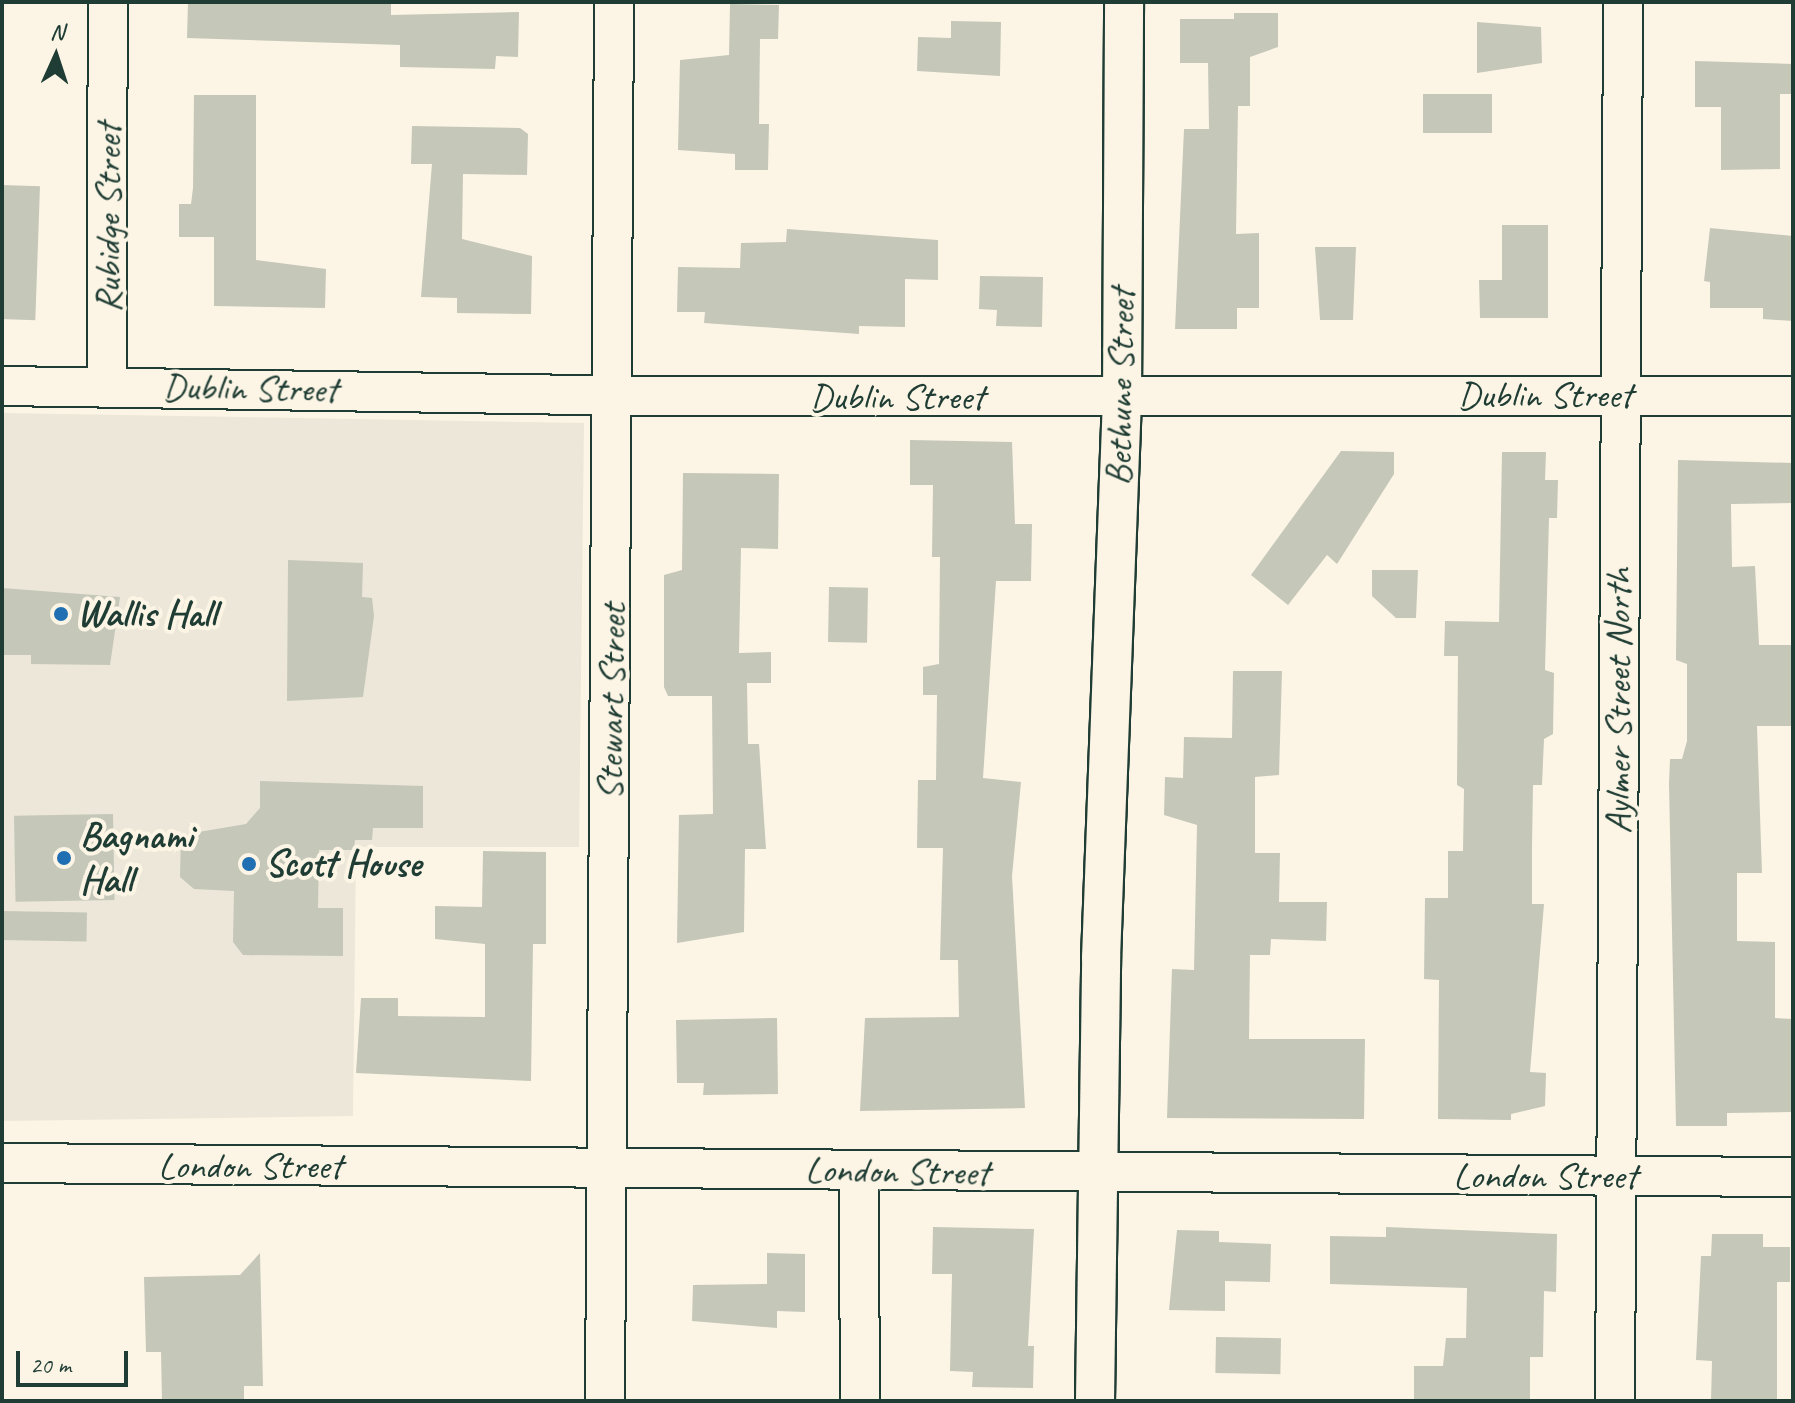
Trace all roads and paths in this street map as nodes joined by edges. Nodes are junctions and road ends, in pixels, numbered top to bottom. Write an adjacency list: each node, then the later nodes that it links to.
1 (108, 2): 5 (street, Rubidge Street)
2 (614, 2): 8 (street, Stewart Street)
3 (1124, 2): 10 (street, Bethune Street)
4 (1623, 2): 7 (street, Aylmer Street North)
5 (107, 385): 6 (street, Dublin Street); 8 (street, Dublin Street)
6 (2, 386)
7 (1620, 394): 9 (street, Dublin Street); 10 (street, Dublin Street); 15 (street, Aylmer Street North)
8 (614, 396): 10 (street, Dublin Street); 12 (street, Stewart Street)
9 (1793, 396)
10 (1122, 399): 14 (street, Bethune Street)
11 (2, 1163): 12 (street, London Street)
12 (606, 1168): 13 (street, London Street); 17 (street, Stewart Street)
13 (859, 1171): 14 (street, London Street); 18 (street)
14 (1098, 1174): 15 (street, London Street); 19 (street, Bethune Street)
15 (1615, 1176): 16 (street, London Street); 20 (street, Aylmer Street North)
16 (1793, 1177)
17 (605, 1401)
18 (860, 1401)
19 (1095, 1401)
20 (1615, 1401)

